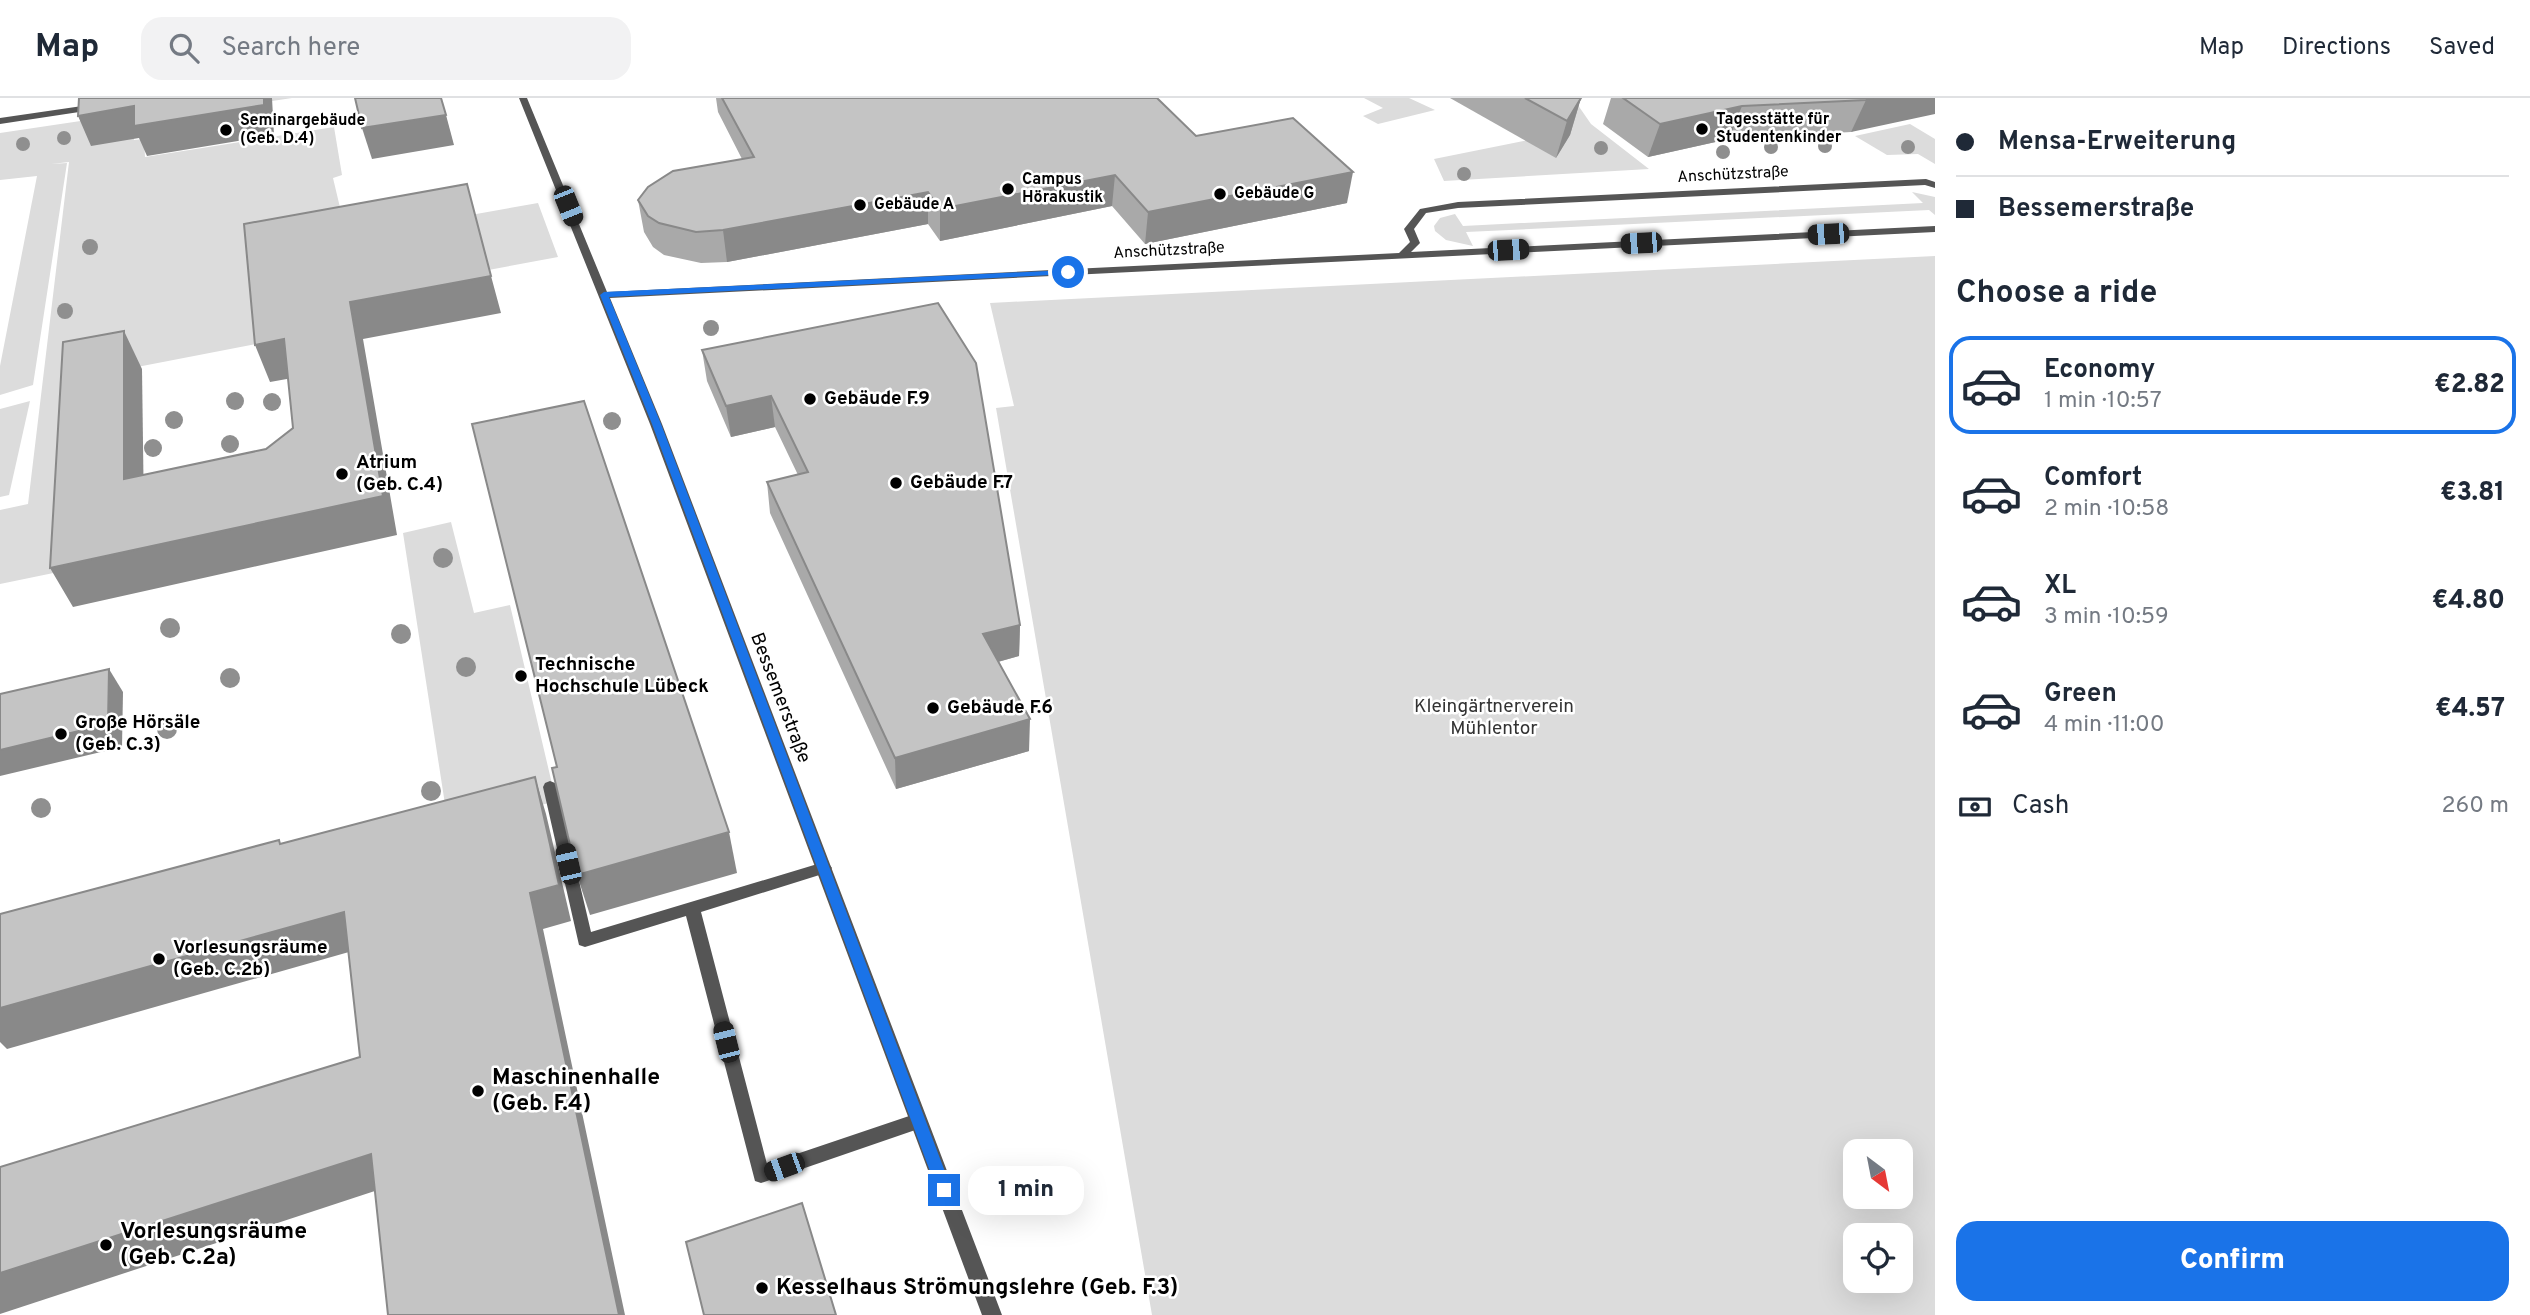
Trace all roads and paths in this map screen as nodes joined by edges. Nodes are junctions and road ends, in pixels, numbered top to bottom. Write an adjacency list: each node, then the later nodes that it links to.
1 (523, 98): 7 (street, Bessemerstraße)
2 (111, 105): 3 (street)
3 (0, 121)
4 (1935, 185): 6 (street, Anschützstraße)
5 (1935, 229): 6 (street, Anschützstraße)
6 (1401, 256): 7 (street, Anschützstraße)
7 (604, 295): 9 (street, Bessemerstraße)
8 (550, 788): 10 (street)
9 (824, 868): 10 (street); 11 (street, Bessemerstraße)
10 (692, 908): 11 (street)
11 (918, 1121): 12 (street, Bessemerstraße)
12 (992, 1315)

